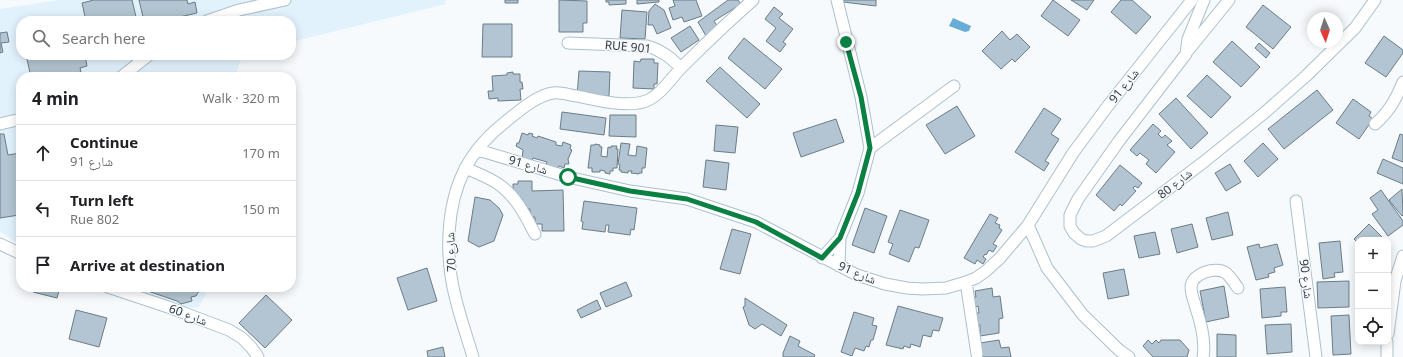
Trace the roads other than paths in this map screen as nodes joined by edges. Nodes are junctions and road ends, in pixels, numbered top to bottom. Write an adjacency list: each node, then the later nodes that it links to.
1 (285, 0): 8 (street)
2 (753, 0): 12 (street, شارع 70)
3 (837, 0): 19 (street)
4 (1192, 0): 23 (street, شارع 91)
5 (1204, 0): 10 (street)
6 (1229, 0): 10 (street, شارع 80)
7 (1375, 0): 10 (street, شارع 80)
8 (218, 16)
9 (568, 43): 12 (street, RUE 901)
10 (1186, 54)
11 (143, 60): 13 (street)
12 (681, 68): 20 (street, شارع 70)
13 (127, 72)
14 (1403, 82): 18 (street)
15 (954, 86): 19 (street)
16 (16, 120): 17 (street)
17 (0, 124)
18 (1375, 124)
19 (870, 148): 25 (street)
20 (478, 150): 21 (street, شارع 70); 29 (street, شارع 91)
21 (465, 168): 24 (street); 38 (street, شارع 70)
22 (1296, 201): 41 (street, شارع 90)
23 (1028, 225): 31 (street, شارع 91); 39 (street)
24 (535, 234)
25 (840, 238): 29 (street); 30 (street)
26 (0, 244): 27 (street)
27 (16, 252)
28 (1403, 256): 34 (street)
29 (822, 258): 30 (street, شارع 91)
30 (839, 266): 31 (street, شارع 91)
31 (966, 282): 36 (street)
32 (1238, 288): 40 (street)
33 (123, 292): 37 (street, شارع 60)
34 (1391, 311)
35 (1387, 345): 42 (street)
36 (977, 354)
37 (258, 357)
38 (472, 357)
39 (1129, 357)
40 (1203, 357)
41 (1316, 357)
42 (1387, 357)

